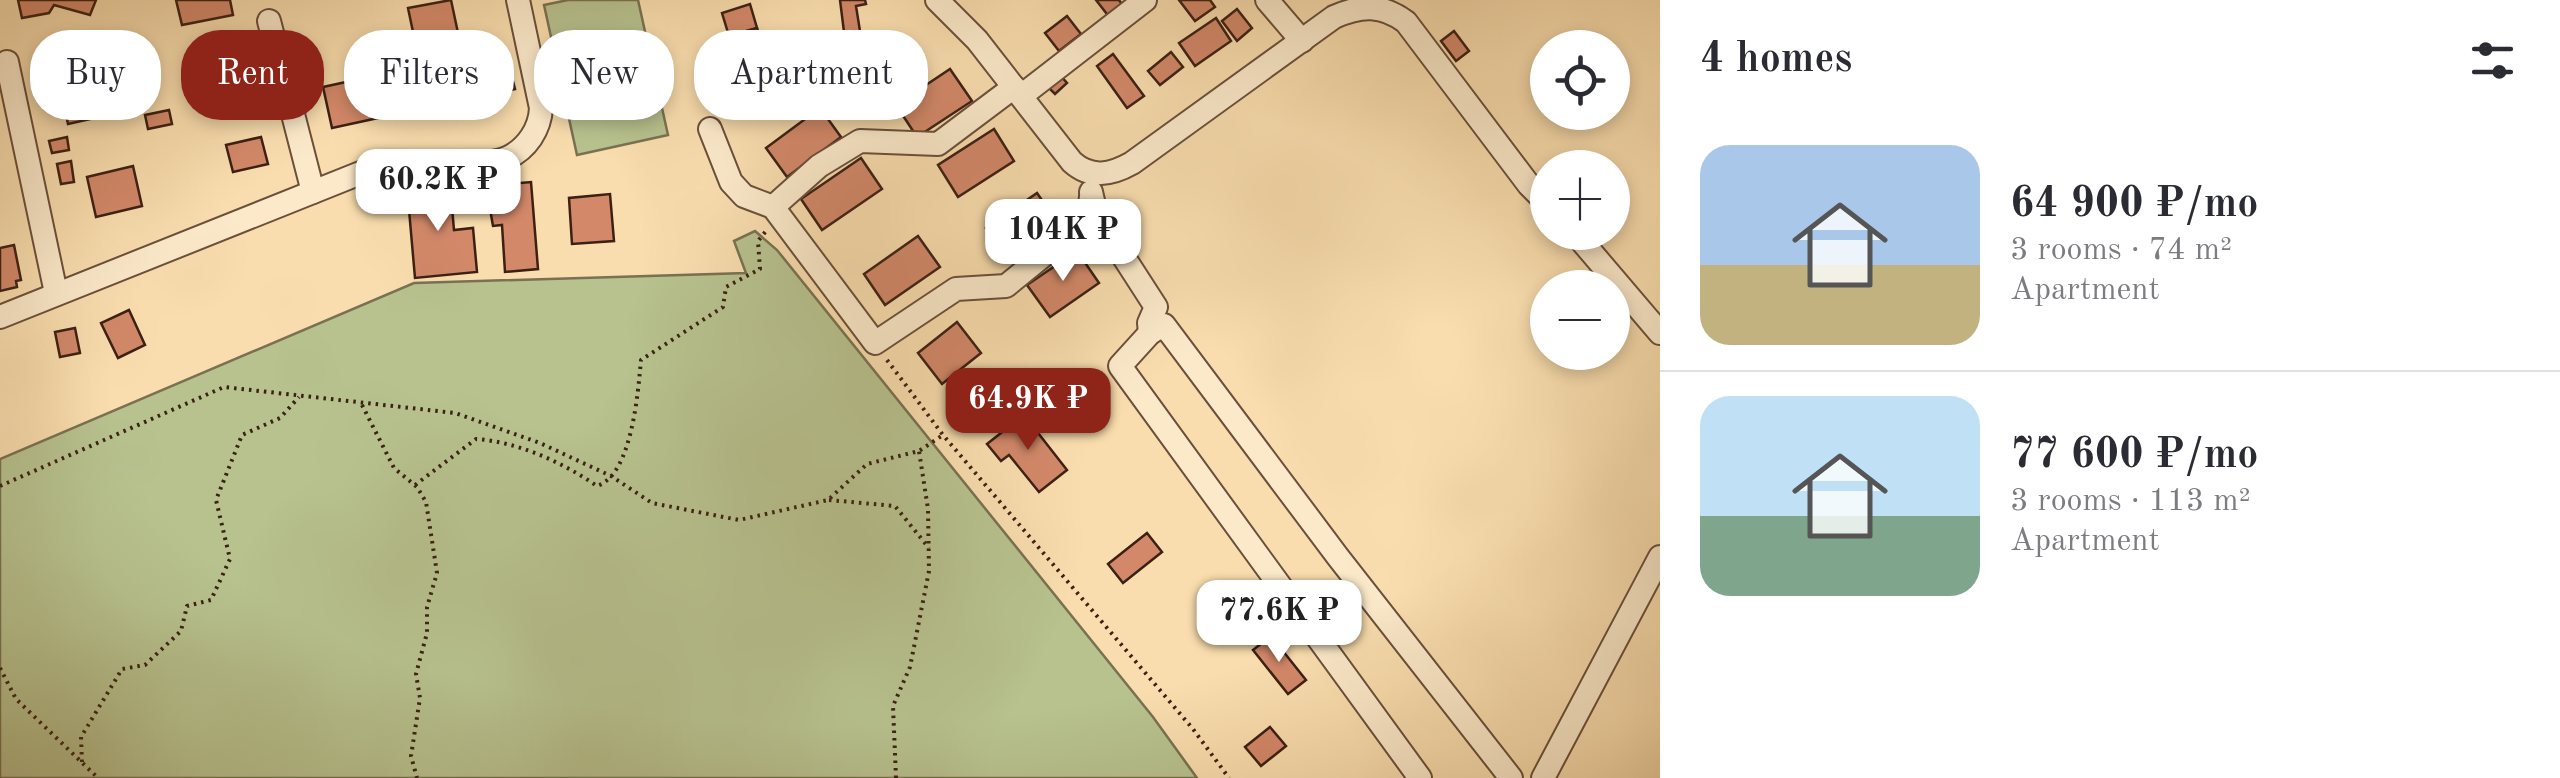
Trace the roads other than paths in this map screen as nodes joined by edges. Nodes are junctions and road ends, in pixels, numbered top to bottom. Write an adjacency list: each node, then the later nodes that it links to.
1 (518, 0): 13 (street)
2 (936, 0): 9 (street)
3 (1145, 0): 9 (street)
4 (1267, 0): 7 (street)
5 (1379, 4): 7 (street); 11 (street)
6 (268, 21): 13 (street)
7 (1302, 41): 12 (street)
8 (7, 62): 16 (street)
9 (1018, 91): 12 (street); 14 (street)
10 (710, 129): 14 (street)
11 (1530, 181)
12 (1093, 183): 14 (street); 18 (street)
13 (313, 192): 16 (street)
14 (778, 214)
15 (1589, 250): 19 (street)
16 (56, 293): 17 (street)
17 (0, 317)
18 (1150, 333): 21 (street); 22 (street)
19 (1660, 333)
20 (1660, 557): 23 (street)
21 (1420, 778)
22 (1511, 778)
23 (1543, 778)

